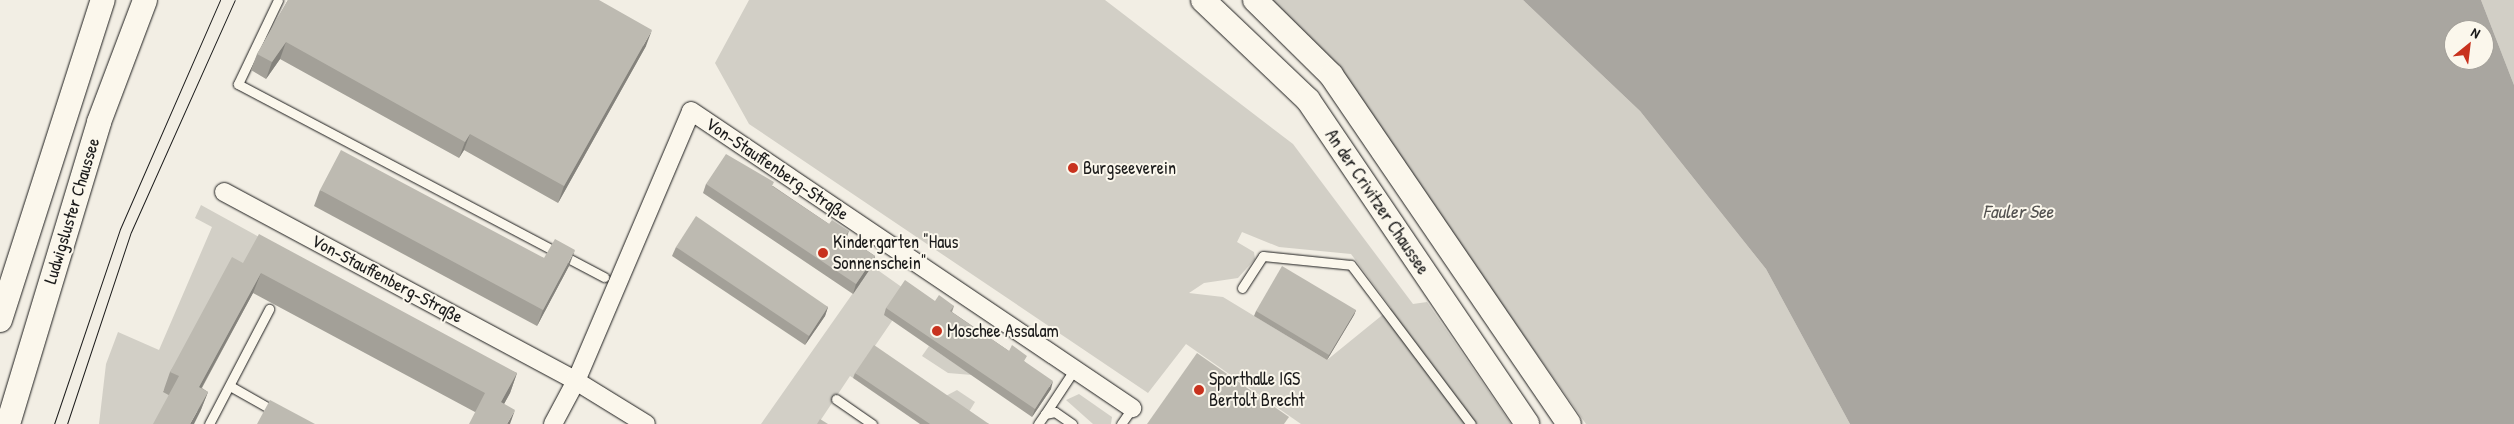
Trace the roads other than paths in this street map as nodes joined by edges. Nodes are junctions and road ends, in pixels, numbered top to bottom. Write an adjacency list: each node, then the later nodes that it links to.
1 (103, 0): 10 (street)
2 (145, 0): 18 (street, Ludwigsluster Chaussee)
3 (278, 0): 7 (lane)
4 (1203, 0): 27 (street, An der Crivitzer Chaussee)
5 (1255, 0): 28 (street, An der Crivitzer Chaussee)
6 (224, 192): 12 (street, Von-Stauffenberg-Straße)
7 (604, 277)
8 (1242, 288): 26 (lane)
9 (269, 309): 13 (lane)
10 (0, 320)
11 (1074, 370): 12 (street, Von-Stauffenberg-Straße); 15 (street, Von-Stauffenberg-Straße); 16 (lane)
12 (576, 381): 20 (street, Von-Stauffenberg-Straße); 21 (street, Von-Stauffenberg-Straße)
13 (230, 386): 17 (lane); 19 (lane)
14 (836, 399): 22 (lane)
15 (1132, 408): 25 (lane)
16 (1045, 414): 23 (lane); 24 (lane)
17 (289, 419)
18 (8, 424)
19 (209, 424)
20 (553, 424)
21 (646, 424)
22 (872, 424)
23 (1038, 424)
24 (1072, 424)
25 (1121, 424)
26 (1471, 424)
27 (1528, 424)
28 (1569, 424)

